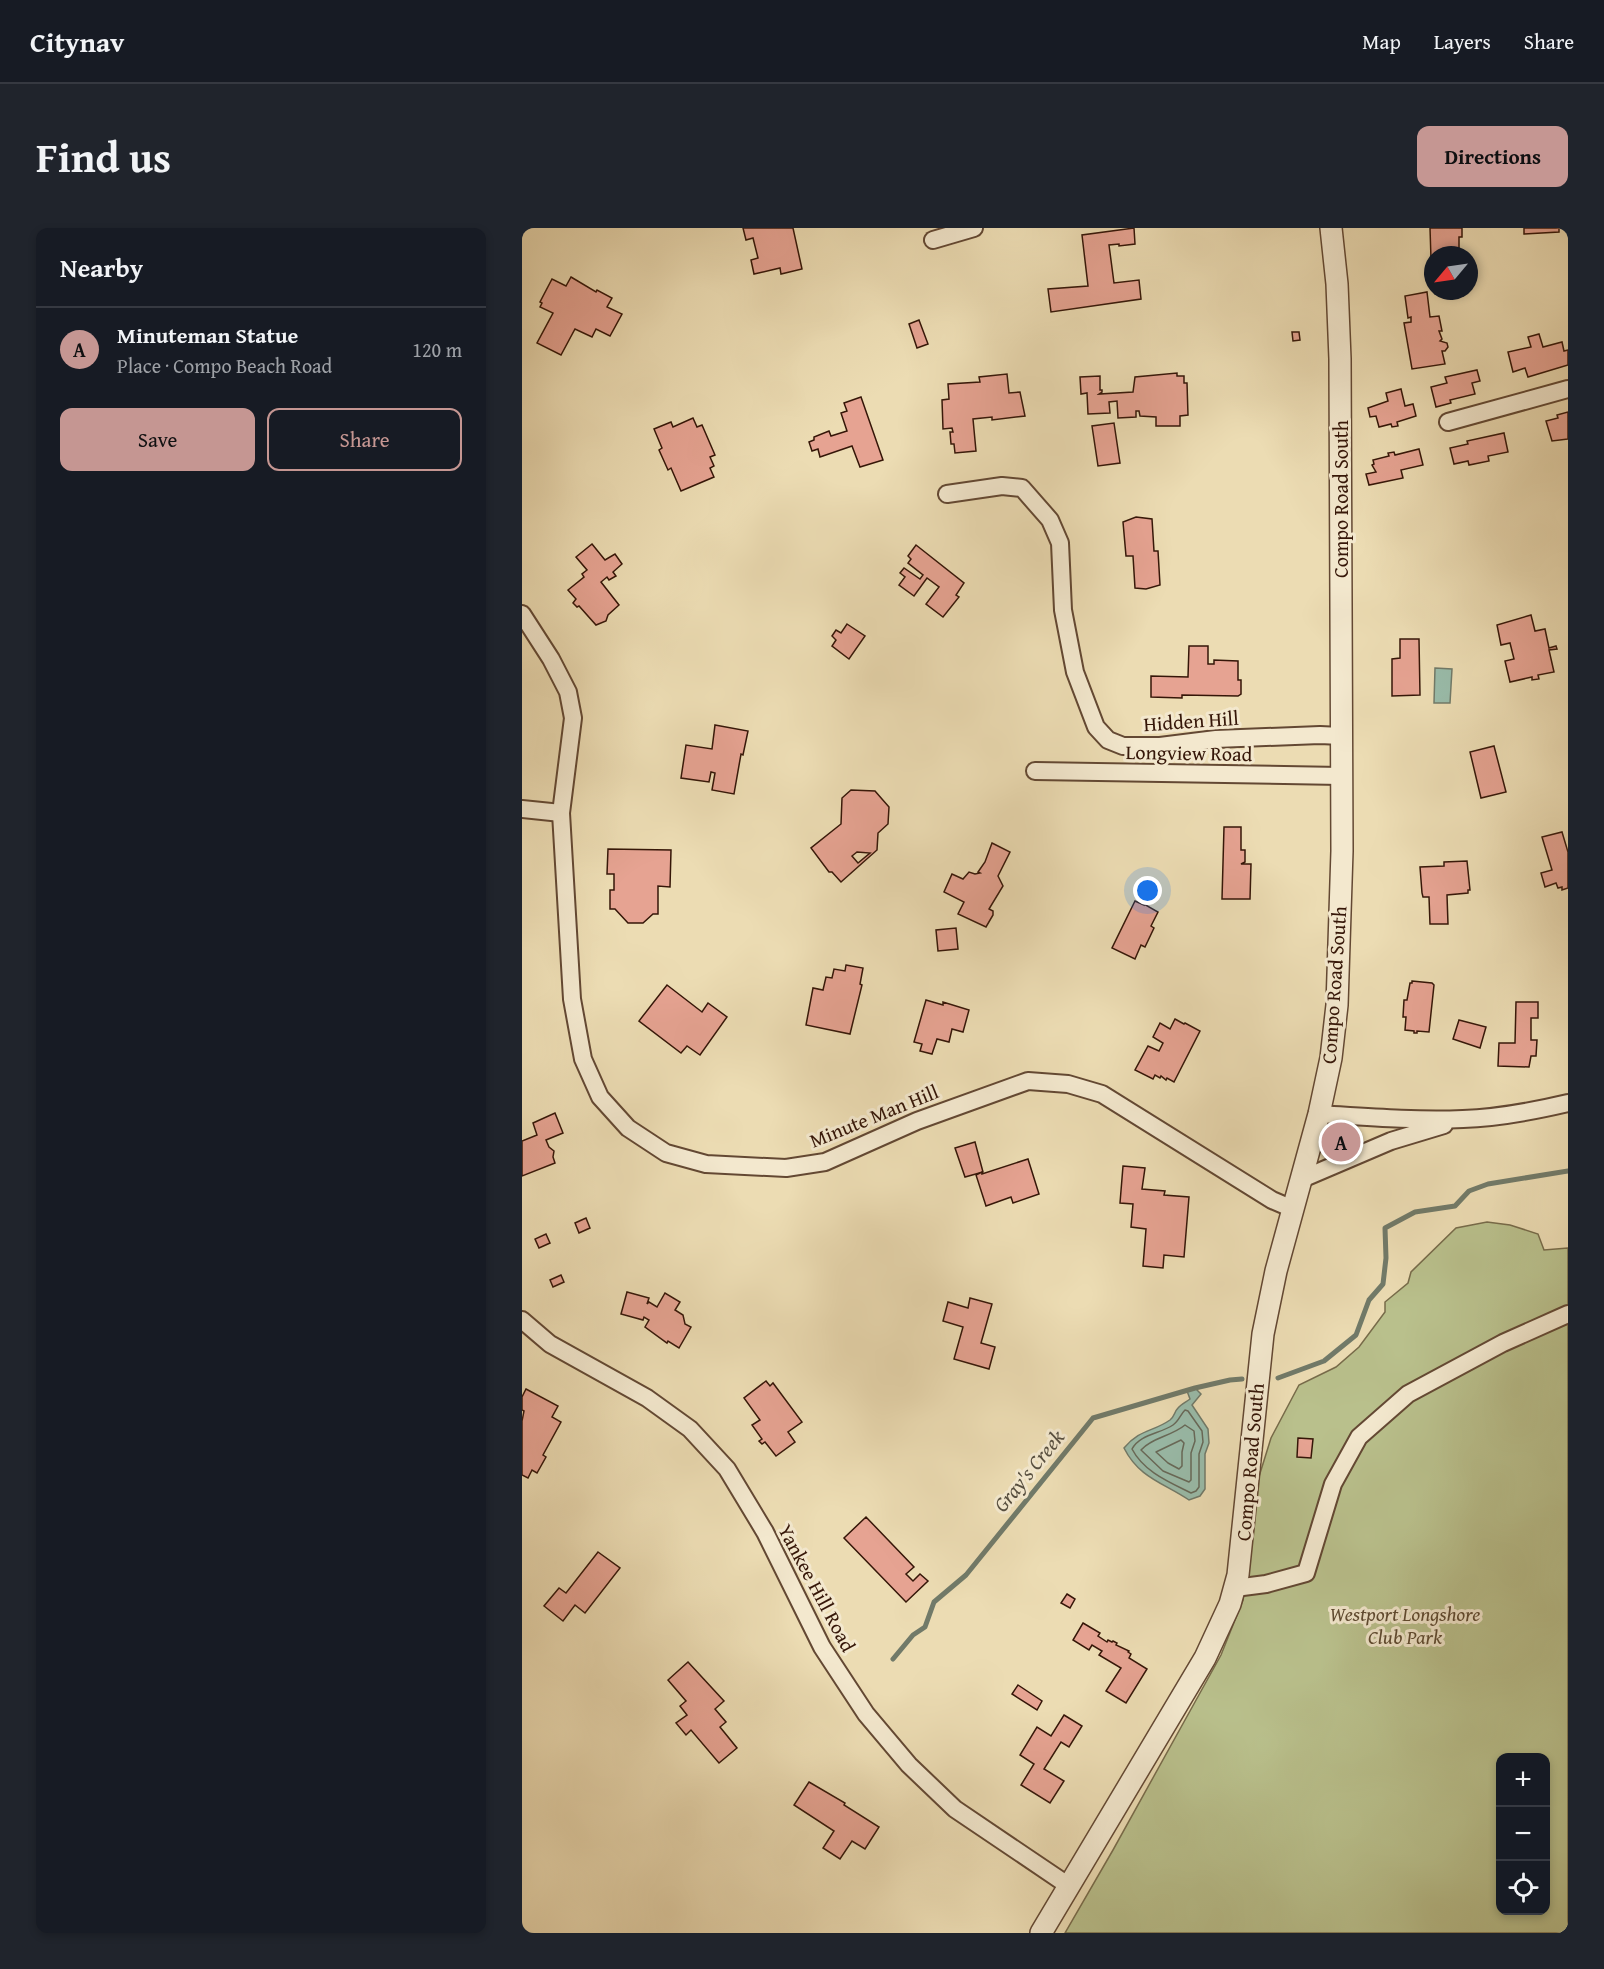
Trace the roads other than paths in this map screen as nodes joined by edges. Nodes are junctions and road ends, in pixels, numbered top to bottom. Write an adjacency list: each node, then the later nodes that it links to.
1 (974, 228): 3 (street)
2 (1331, 228): 8 (street, Compo Road South)
3 (933, 240)
4 (1568, 389): 5 (street)
5 (1448, 422)
6 (947, 494): 8 (street, Hidden Hill)
7 (522, 614): 12 (street, Minute Man Hill)
8 (1341, 736): 10 (street, Compo Road South)
9 (1035, 771): 10 (street, Longview Road)
10 (1341, 776): 14 (street, Compo Road South)
11 (522, 809): 12 (street)
12 (561, 813): 17 (street, Minute Man Hill)
13 (1568, 1103): 15 (street)
14 (1319, 1114): 15 (street); 16 (street, Compo Road South)
15 (1462, 1119): 16 (street)
16 (1302, 1179): 17 (street, Compo Road South)
17 (1293, 1209): 20 (street, Compo Road South)
18 (1568, 1314): 20 (street)
19 (522, 1320): 21 (street, Yankee Hill Road)
20 (1235, 1588): 21 (street, Compo Road South)
21 (1069, 1886): 22 (street, Compo Road South)
22 (1041, 1933)

